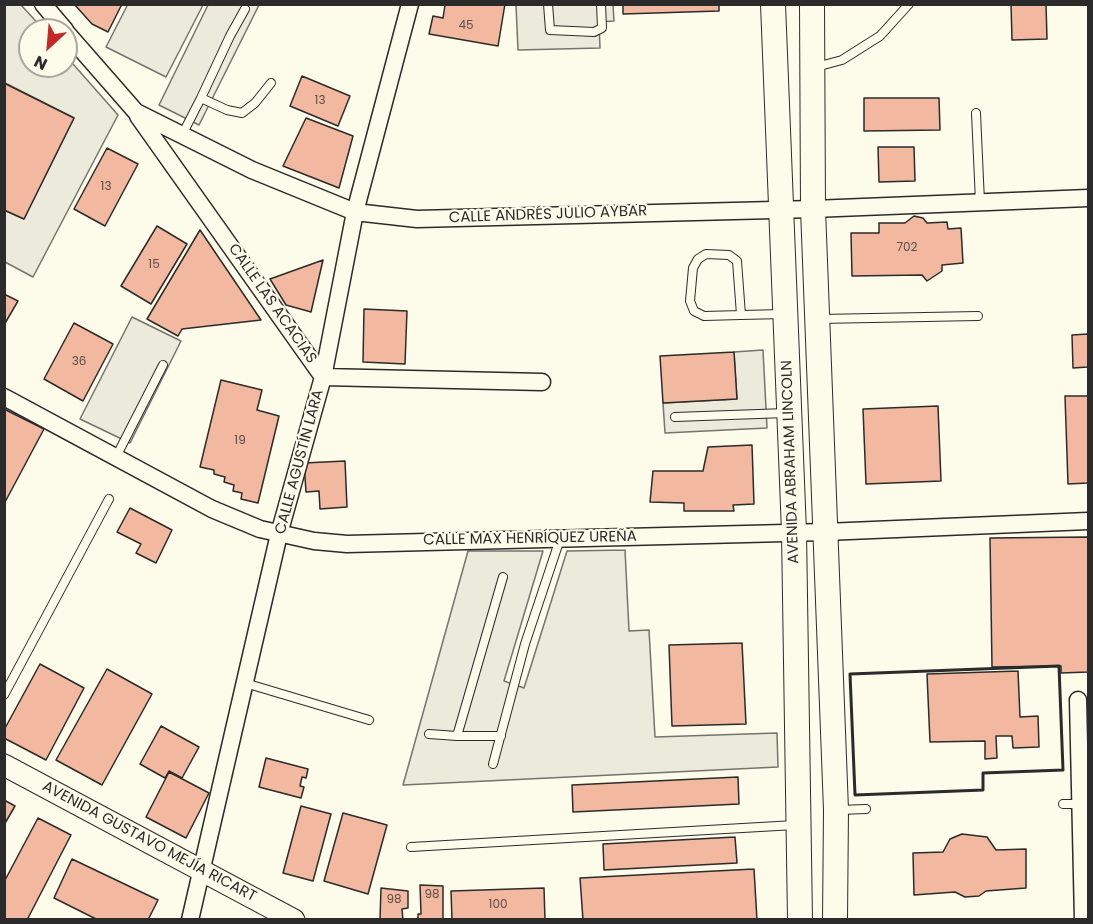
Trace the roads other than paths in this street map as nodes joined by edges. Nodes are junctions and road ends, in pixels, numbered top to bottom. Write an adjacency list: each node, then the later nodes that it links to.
1 (43, 4): 9 (street, CALLE ANDRÉS JULIO AYBAR)
2 (410, 4): 21 (street, CALLE AGUSTÍN LARA)
3 (548, 4): 4 (lane)
4 (602, 4)
5 (773, 4): 19 (main road, AVENIDA ABRAHAM LINCOLN)
6 (812, 4): 11 (main road, AVENIDA ABRAHAM LINCOLN)
7 (909, 4): 11 (lane)
8 (245, 9): 13 (lane)
9 (54, 18)
10 (78, 46): 14 (street, CALLE ANDRÉS JULIO AYBAR)
11 (812, 68): 20 (main road, AVENIDA ABRAHAM LINCOLN)
12 (271, 83): 13 (lane)
13 (201, 98): 16 (lane)
14 (136, 112): 16 (street, CALLE ANDRÉS JULIO AYBAR); 27 (street, CALLE LAS ACACIAS)
15 (976, 113): 18 (lane)
16 (182, 135): 21 (street, CALLE ANDRÉS JULIO AYBAR)
17 (1089, 198): 18 (street, CALLE ANDRÉS JULIO AYBAR)
18 (980, 202): 20 (street, CALLE ANDRÉS JULIO AYBAR)
19 (783, 209): 20 (street, CALLE ANDRÉS JULIO AYBAR); 21 (street, CALLE ANDRÉS JULIO AYBAR); 22 (main road, AVENIDA ABRAHAM LINCOLN)
20 (813, 209): 25 (main road, AVENIDA ABRAHAM LINCOLN)
21 (355, 212): 27 (street, CALLE AGUSTÍN LARA)
22 (786, 314): 23 (lane); 30 (main road, AVENIDA ABRAHAM LINCOLN)
23 (741, 315): 23 (lane)
24 (978, 316): 25 (lane)
25 (817, 319): 36 (main road, AVENIDA ABRAHAM LINCOLN)
26 (163, 365): 32 (lane)
27 (323, 377): 28 (street, CALLE LAS ACACIAS); 37 (street, CALLE AGUSTÍN LARA)
28 (542, 382)
29 (4, 397): 32 (street, CALLE MAX HENRÍQUEZ UREÑA)
30 (790, 413): 31 (lane); 35 (main road, AVENIDA ABRAHAM LINCOLN)
31 (675, 417)
32 (116, 457): 37 (street, CALLE MAX HENRÍQUEZ UREÑA)
33 (109, 499): 41 (lane)
34 (1089, 521): 36 (street, CALLE MAX HENRÍQUEZ UREÑA)
35 (795, 532): 36 (street, CALLE MAX HENRÍQUEZ UREÑA); 38 (street, CALLE MAX HENRÍQUEZ UREÑA); 52 (main road, AVENIDA ABRAHAM LINCOLN)
36 (825, 532): 51 (main road, AVENIDA ABRAHAM LINCOLN)
37 (279, 534): 38 (street, CALLE MAX HENRÍQUEZ UREÑA); 40 (street, CALLE AGUSTÍN LARA)
38 (560, 538): 46 (lane)
39 (503, 577): 45 (lane)
40 (245, 683): 43 (lane); 54 (street, CALLE AGUSTÍN LARA)
41 (4, 695)
42 (1078, 700): 49 (street)
43 (369, 720)
44 (429, 734): 45 (lane)
45 (457, 736): 46 (lane)
46 (501, 736): 47 (lane)
47 (493, 764)
48 (4, 765): 54 (street, AVENIDA GUSTAVO MEJÍA RICART)
49 (1084, 780): 59 (street)
50 (866, 809): 51 (lane)
51 (836, 810): 58 (main road, AVENIDA ABRAHAM LINCOLN)
52 (799, 825): 53 (lane); 57 (main road, AVENIDA ABRAHAM LINCOLN)
53 (411, 847)
54 (201, 870): 55 (street, CALLE AGUSTÍN LARA); 56 (street, AVENIDA GUSTAVO MEJÍA RICART)
55 (190, 920)
56 (294, 920)
57 (800, 920)
58 (835, 920)
59 (1083, 920)

